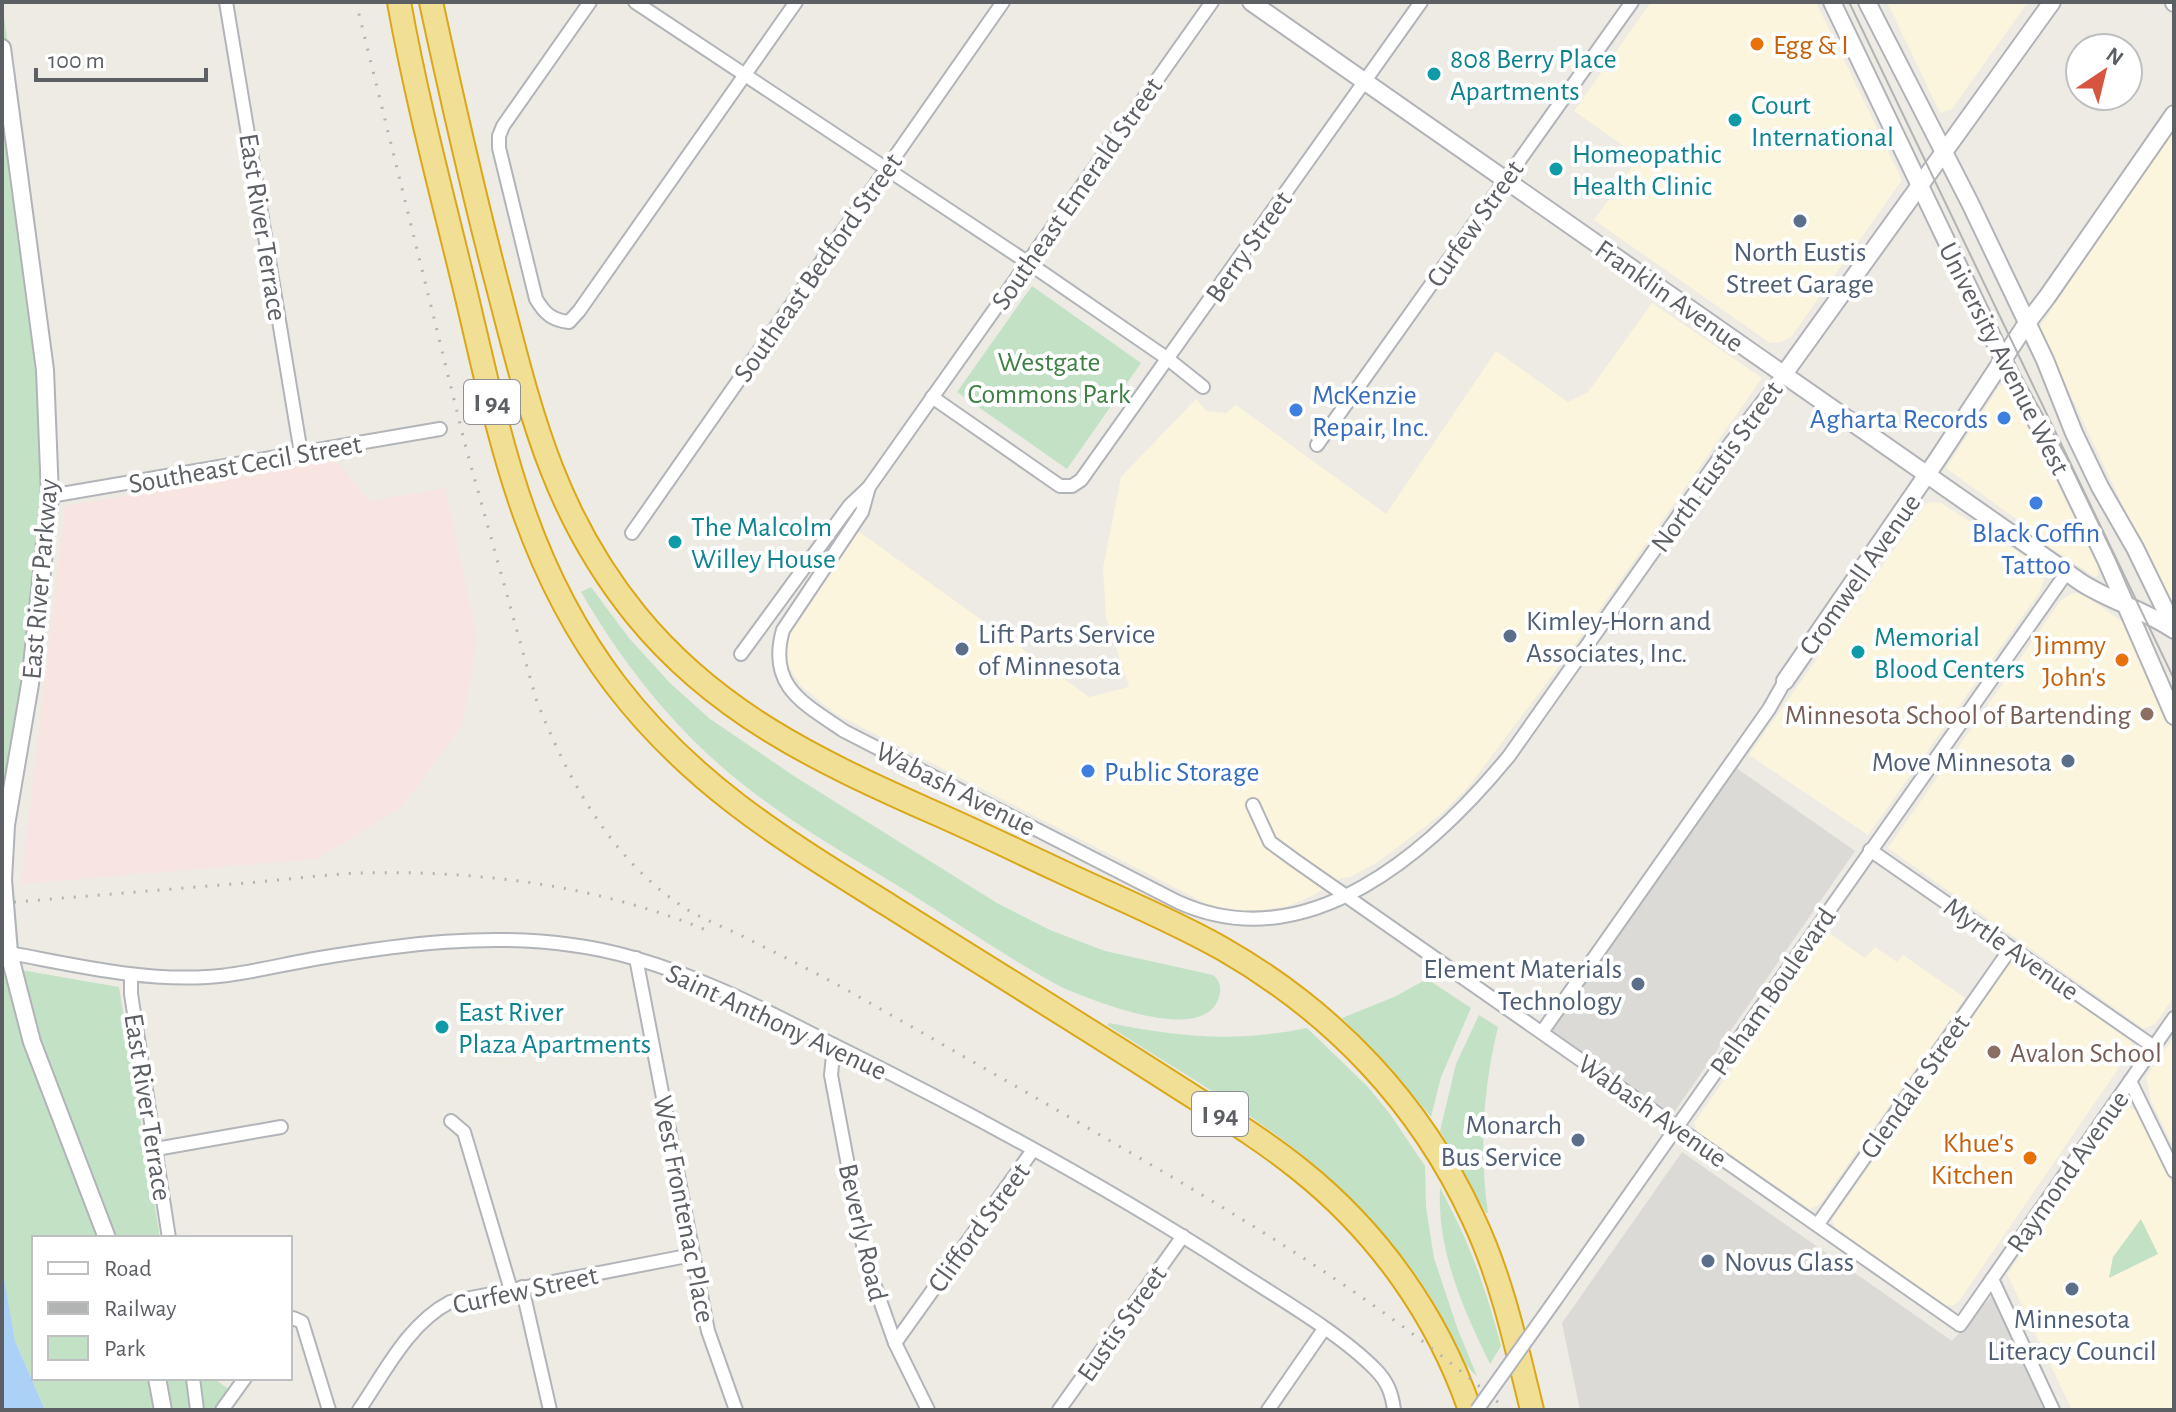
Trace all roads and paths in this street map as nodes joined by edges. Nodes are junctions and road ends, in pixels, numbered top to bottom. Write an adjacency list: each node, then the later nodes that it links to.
1 (226, 2): 32 (street, East River Terrace)
2 (399, 2): 86 (highway, I 94)
3 (431, 2): 88 (highway, I 94)
4 (590, 2): 16 (street)
5 (635, 2): 16 (street)
6 (796, 2): 16 (street)
7 (1003, 2): 20 (street, Southeast Bedford Street)
8 (1212, 2): 23 (street, Southeast Emerald Street)
9 (1251, 2): 17 (main road, Franklin Avenue)
10 (1421, 2): 17 (street, Berry Street)
11 (1632, 2): 21 (street, Curfew Street)
12 (1832, 2): 22 (main road, University Avenue West)
13 (1867, 2): 19 (main road, University Avenue West)
14 (2052, 2): 19 (main road, North Eustis Street)
15 (2, 48): 35 (main road, East River Parkway)
16 (745, 75): 20 (street)
17 (1365, 82): 21 (main road, Franklin Avenue); 25 (street, Berry Street)
18 (2174, 114): 24 (main road, Cromwell Avenue)
19 (1945, 153): 22 (main road, North Eustis Street); 24 (main road, University Avenue West)
20 (886, 169): 23 (street); 36 (street, Southeast Bedford Street)
21 (1505, 180): 27 (main road, Franklin Avenue); 31 (street, Curfew Street)
22 (1919, 184): 26 (main road, University Avenue West); 27 (main road, North Eustis Street)
23 (1027, 262): 25 (street); 29 (street, Southeast Emerald Street)
24 (2027, 323): 26 (main road, Cromwell Avenue); 39 (main road, University Avenue West)
25 (1168, 359): 28 (street); 29 (street, Berry Street)
26 (2003, 359): 33 (main road, Cromwell Avenue); 38 (main road, University Avenue West)
27 (1784, 374): 33 (main road, Franklin Avenue); 45 (street, North Eustis Street)
28 (1203, 387)
29 (932, 397): 34 (street, Southeast Emerald Street)
30 (440, 429): 32 (street, Southeast Cecil Street)
31 (1317, 445)
32 (301, 453): 35 (street, Southeast Cecil Street)
33 (1927, 474): 37 (main road, Franklin Avenue); 41 (main road, Cromwell Avenue)
34 (869, 487): 40 (street, Southeast Emerald Street); 45 (street, Wabash Avenue)
35 (50, 496): 47 (main road, East River Parkway)
36 (632, 533)
37 (2067, 572): 38 (main road, Franklin Avenue); 44 (street, Pelham Boulevard)
38 (2125, 606): 39 (main road, Franklin Avenue); 42 (main road, University Avenue West)
39 (2174, 629)
40 (741, 654)
41 (1785, 681): 51 (street, Cromwell Avenue)
42 (2174, 716)
43 (1253, 805): 45 (street, Wabash Avenue)
44 (1870, 850): 46 (street, Myrtle Avenue); 57 (street, Pelham Boulevard)
45 (1346, 896): 51 (street, Wabash Avenue)
46 (2011, 948): 53 (street, Myrtle Avenue); 61 (street, Glendale Street)
47 (9, 953): 49 (street, Saint Anthony Avenue); 62 (main road, East River Parkway)
48 (636, 958): 49 (street, Saint Anthony Avenue); 52 (street, Saint Anthony Avenue); 65 (street, West Frontenac Place)
49 (131, 975): 58 (street, East River Terrace)
50 (2174, 1018): 53 (street, Raymond Avenue)
51 (1538, 1029): 57 (street, Wabash Avenue)
52 (834, 1045): 59 (street, Saint Anthony Avenue); 71 (street, Beverly Road)
53 (2154, 1047): 54 (street, Raymond Avenue)
54 (2130, 1081): 60 (street); 66 (street, Raymond Avenue)
55 (451, 1121): 67 (street)
56 (281, 1127): 58 (street)
57 (1676, 1128): 61 (street, Wabash Avenue); 87 (street, Pelham Boulevard, bridge)
58 (156, 1149): 63 (street, East River Terrace)
59 (1033, 1150): 64 (street, Saint Anthony Avenue); 71 (street, Clifford Street)
60 (2174, 1171)
61 (1818, 1224): 69 (street, Wabash Avenue)
62 (106, 1236)
63 (169, 1236)
64 (1183, 1236): 70 (street, Saint Anthony Avenue); 83 (street, Eustis Street)
65 (692, 1255): 67 (street, Curfew Street); 81 (street, West Frontenac Place)
66 (1992, 1279): 69 (street, Raymond Avenue); 89 (street)
67 (516, 1288): 79 (street, Curfew Street); 80 (street)
68 (292, 1319): 78 (street)
69 (1960, 1325)
70 (1324, 1329): 84 (street); 85 (street, Saint Anthony Avenue)
71 (895, 1343): 82 (street, Beverly Road)
72 (157, 1380): 75 (main road)
73 (193, 1380): 76 (street)
74 (242, 1382): 77 (street)
75 (163, 1410)
76 (197, 1410)
77 (222, 1410)
78 (329, 1410)
79 (359, 1410)
80 (550, 1410)
81 (736, 1410)
82 (928, 1410)
83 (1059, 1410)
84 (1268, 1410)
85 (1394, 1410)
86 (1470, 1410)
87 (1477, 1410)
88 (1532, 1410)
89 (2053, 1410)

